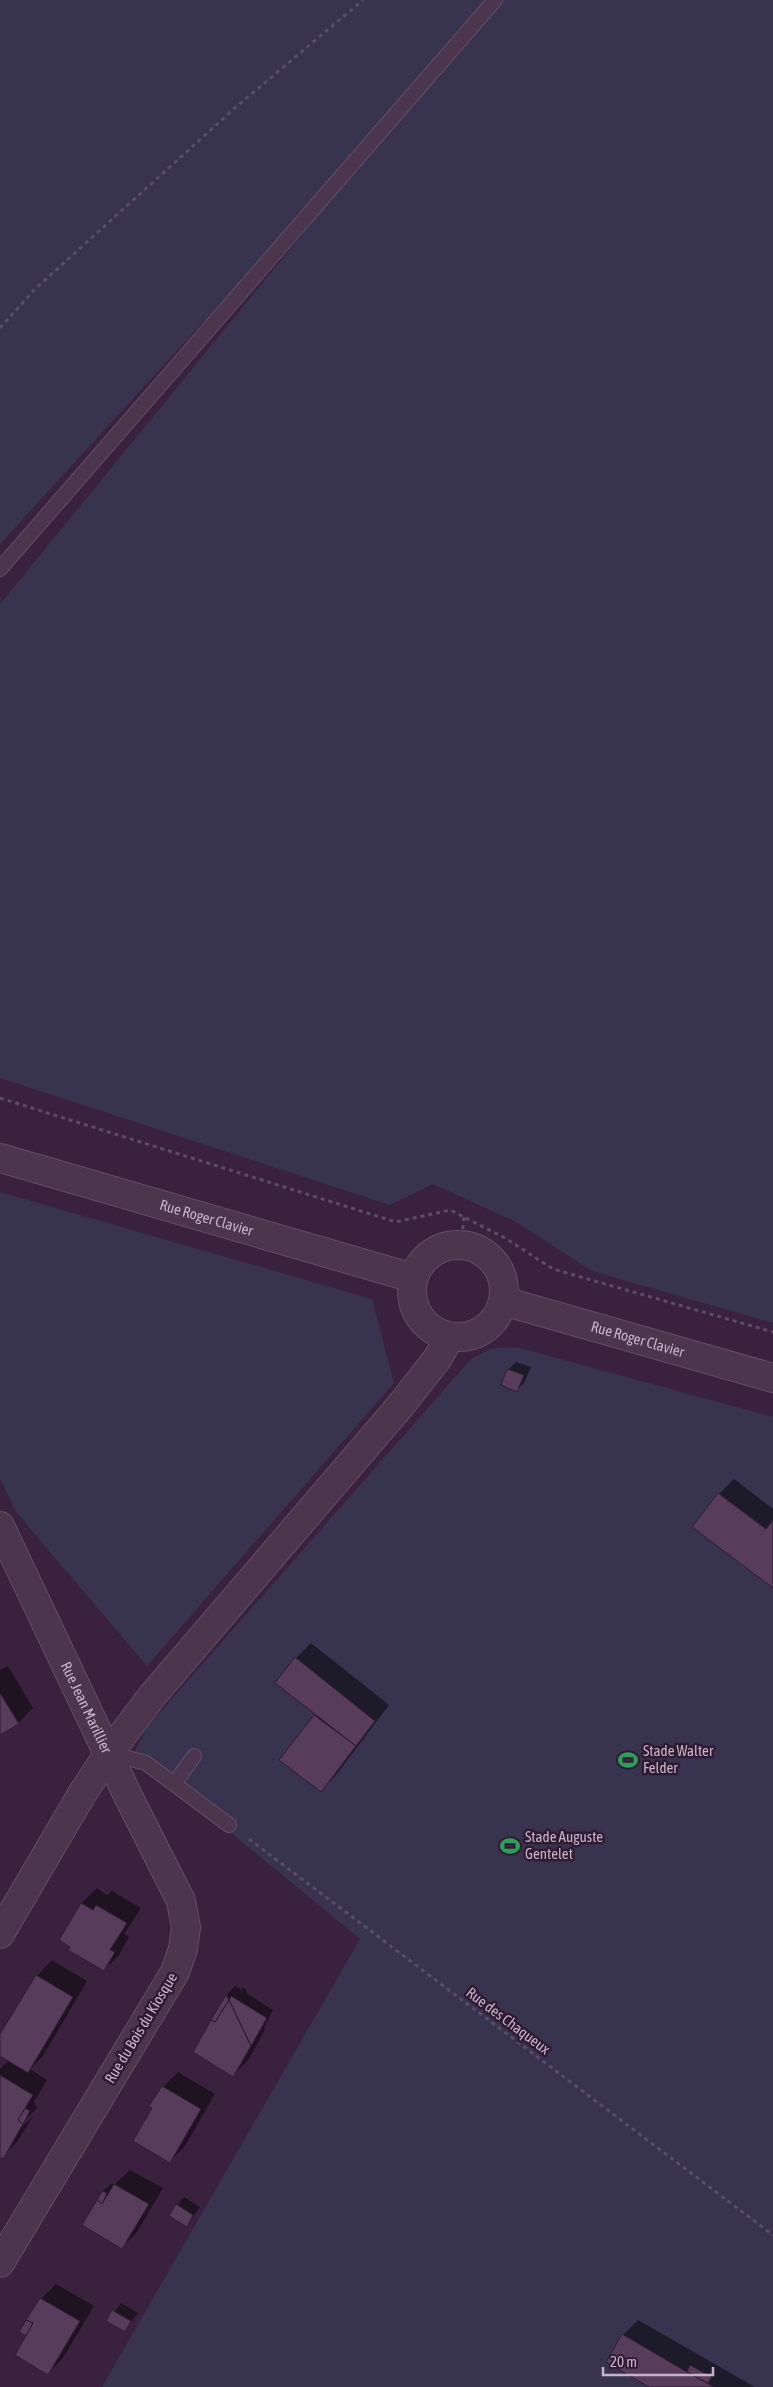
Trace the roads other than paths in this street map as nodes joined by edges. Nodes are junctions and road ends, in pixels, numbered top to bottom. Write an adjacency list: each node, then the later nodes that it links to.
1 (495, 0): 2 (lane)
2 (0, 568)
3 (0, 1158): 4 (street, Rue Roger Clavier)
4 (413, 1278): 5 (street); 6 (street)
5 (503, 1301): 6 (street); 7 (street, Rue Roger Clavier)
6 (450, 1337): 9 (street)
7 (773, 1378)
8 (0, 1526): 9 (street, Rue Jean Marillier)
9 (108, 1753): 11 (lane); 13 (street, Rue Jean Marillier); 14 (street, Rue du Bois du Kiosque)
10 (194, 1756): 11 (lane)
11 (174, 1784): 12 (lane)
12 (229, 1825)
13 (0, 1934)
14 (0, 2263)

